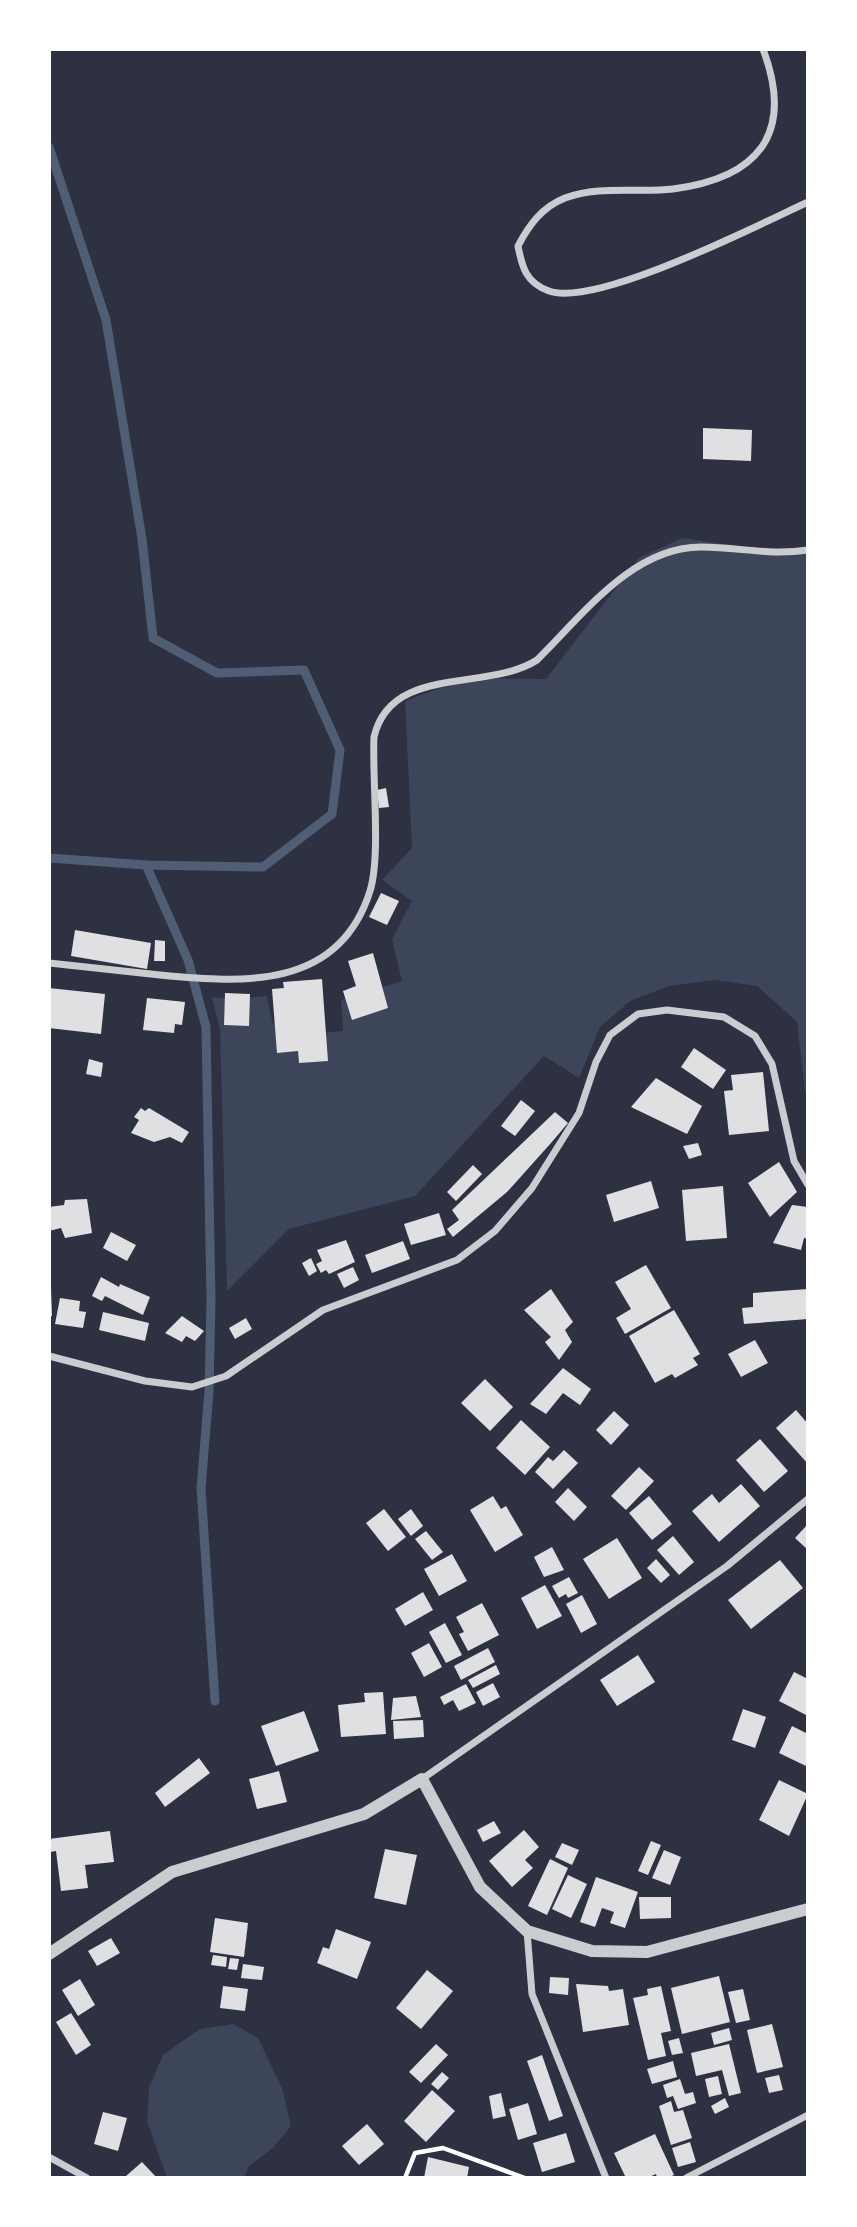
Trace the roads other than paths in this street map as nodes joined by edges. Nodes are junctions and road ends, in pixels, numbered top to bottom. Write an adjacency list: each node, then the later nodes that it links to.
1 (763, 49): 2 (street)
2 (808, 202)
3 (808, 550): 4 (street)
4 (49, 963)
5 (808, 1185): 6 (street)
6 (49, 1356)
7 (808, 1499): 8 (street)
8 (422, 1779): 10 (street); 11 (street)
9 (808, 1909): 10 (street)
10 (527, 1931): 15 (street)
11 (49, 1954)
12 (808, 2115): 16 (street)
13 (49, 2157): 14 (street)
14 (87, 2178)
15 (606, 2178)
16 (686, 2178)

